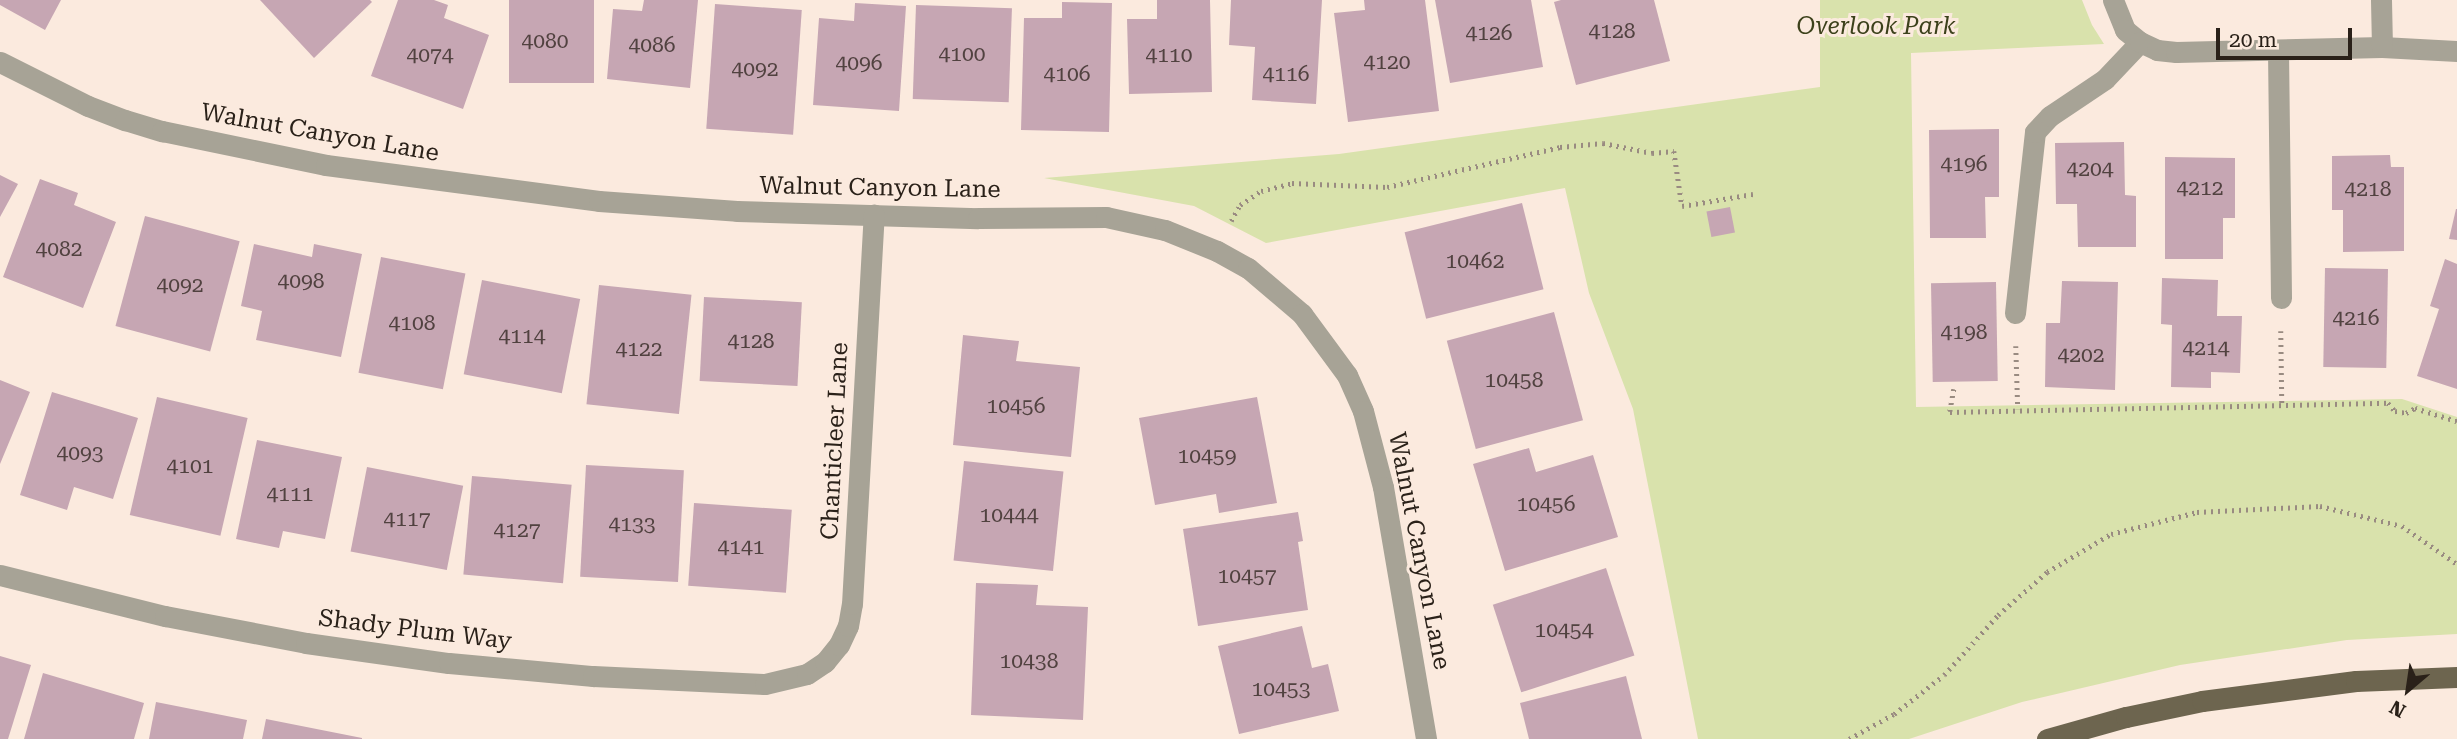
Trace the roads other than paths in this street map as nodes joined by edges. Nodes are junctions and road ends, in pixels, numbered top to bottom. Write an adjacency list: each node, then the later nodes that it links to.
1 (2113, 0): 3 (street)
2 (2381, 0): 4 (street)
3 (2140, 42): 5 (street); 10 (street)
4 (2382, 47): 5 (street); 6 (street)
5 (2278, 51): 9 (street)
6 (2457, 51)
7 (0, 62): 8 (street, Walnut Canyon Lane)
8 (874, 215): 12 (street, Chanticleer Lane); 14 (street, Walnut Canyon Lane)
9 (2281, 298)
10 (2014, 313)
11 (0, 575): 12 (street, Shady Plum Way)
12 (825, 662)
13 (2457, 677): 15 (main road)
14 (1426, 739)
15 (2047, 739)

